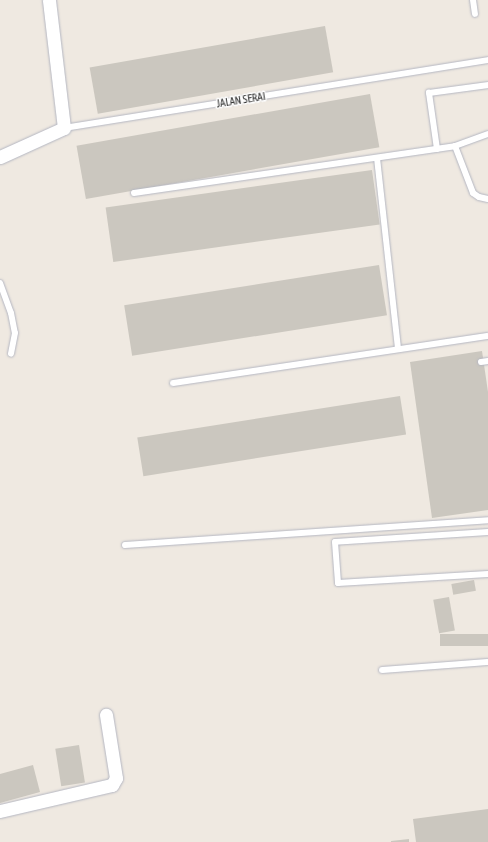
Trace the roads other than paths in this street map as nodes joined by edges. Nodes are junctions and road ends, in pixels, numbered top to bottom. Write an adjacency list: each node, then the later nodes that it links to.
1 (50, 0): 6 (street)
2 (473, 0): 3 (lane)
3 (475, 14)
4 (488, 60): 6 (lane, JALAN SERAI)
5 (488, 85): 9 (lane)
6 (64, 128): 10 (street, JALAN SERAI)
7 (488, 134): 8 (lane)
8 (455, 146): 9 (lane); 13 (lane)
9 (437, 149): 11 (lane)
10 (0, 158)
11 (377, 158): 12 (lane); 16 (lane)
12 (134, 193)
13 (488, 199)
14 (0, 283): 17 (lane)
15 (488, 336): 16 (lane)
16 (398, 349): 20 (lane)
17 (12, 354)
18 (488, 361): 19 (lane)
19 (481, 362)
20 (173, 383)
21 (488, 520): 23 (lane)
22 (488, 532): 24 (lane)
23 (125, 545)
24 (488, 574)
25 (488, 662): 26 (lane)
26 (382, 670)
27 (106, 715): 28 (street)
28 (0, 811)

